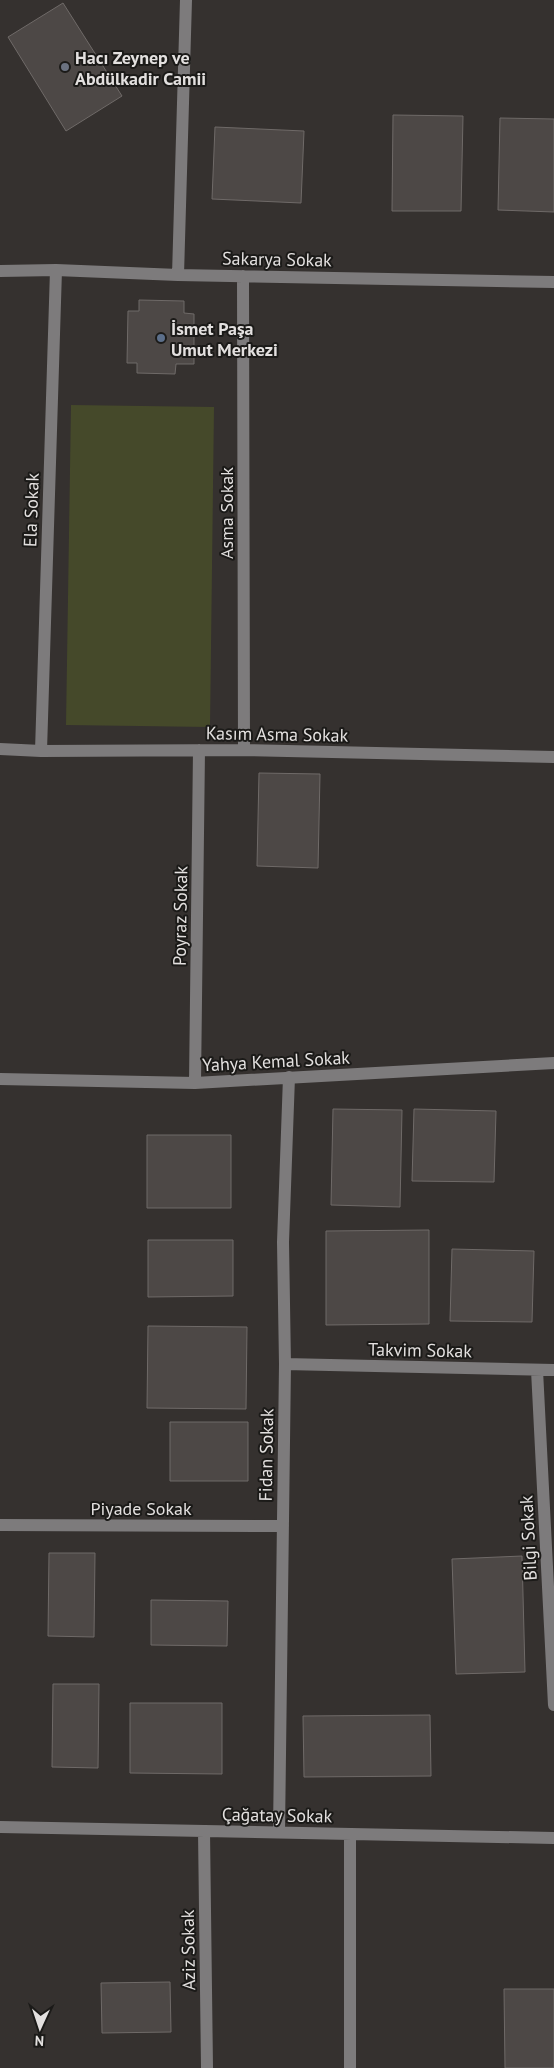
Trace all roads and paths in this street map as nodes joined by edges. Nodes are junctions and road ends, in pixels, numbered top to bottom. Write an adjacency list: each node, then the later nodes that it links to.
1 (186, 0): 4 (street)
2 (56, 270): 3 (street, Sakarya Sokak); 4 (street, Sakarya Sokak); 10 (street, Ela Sokak)
3 (0, 271)
4 (178, 275): 5 (street, Sakarya Sokak)
5 (243, 276): 6 (street, Sakarya Sokak); 9 (street, Asma Sokak)
6 (554, 282)
7 (0, 750): 10 (street, Kasım Asma Sokak)
8 (199, 750): 9 (street, Kasım Asma Sokak); 10 (street, Kasım Asma Sokak); 15 (street, Poyraz Sokak)
9 (244, 750): 11 (street, Kasım Asma Sokak)
10 (40, 752)
11 (554, 757)
12 (554, 1063): 13 (street, Yahya Kemal Sokak)
13 (290, 1077): 15 (street, Yahya Kemal Sokak); 16 (street, Fidan Sokak)
14 (0, 1079): 15 (street, Yahya Kemal Sokak)
15 (195, 1083)
16 (285, 1364): 17 (street, Takvim Sokak); 20 (street, Fidan Sokak)
17 (537, 1370): 18 (street, Takvim Sokak); 21 (street, Bilgi Sokak)
18 (554, 1370)
19 (0, 1526): 20 (street, Piyade Sokak)
20 (283, 1526): 24 (street, Fidan Sokak)
21 (554, 1705)
22 (0, 1827): 23 (street, Çağatay Sokak)
23 (204, 1831): 24 (street, Çağatay Sokak); 27 (street, Aziz Sokak)
24 (279, 1832): 25 (street, Çağatay Sokak)
25 (350, 1834): 26 (street, Çağatay Sokak); 28 (street)
26 (554, 1838)
27 (207, 2068)
28 (350, 2068)

